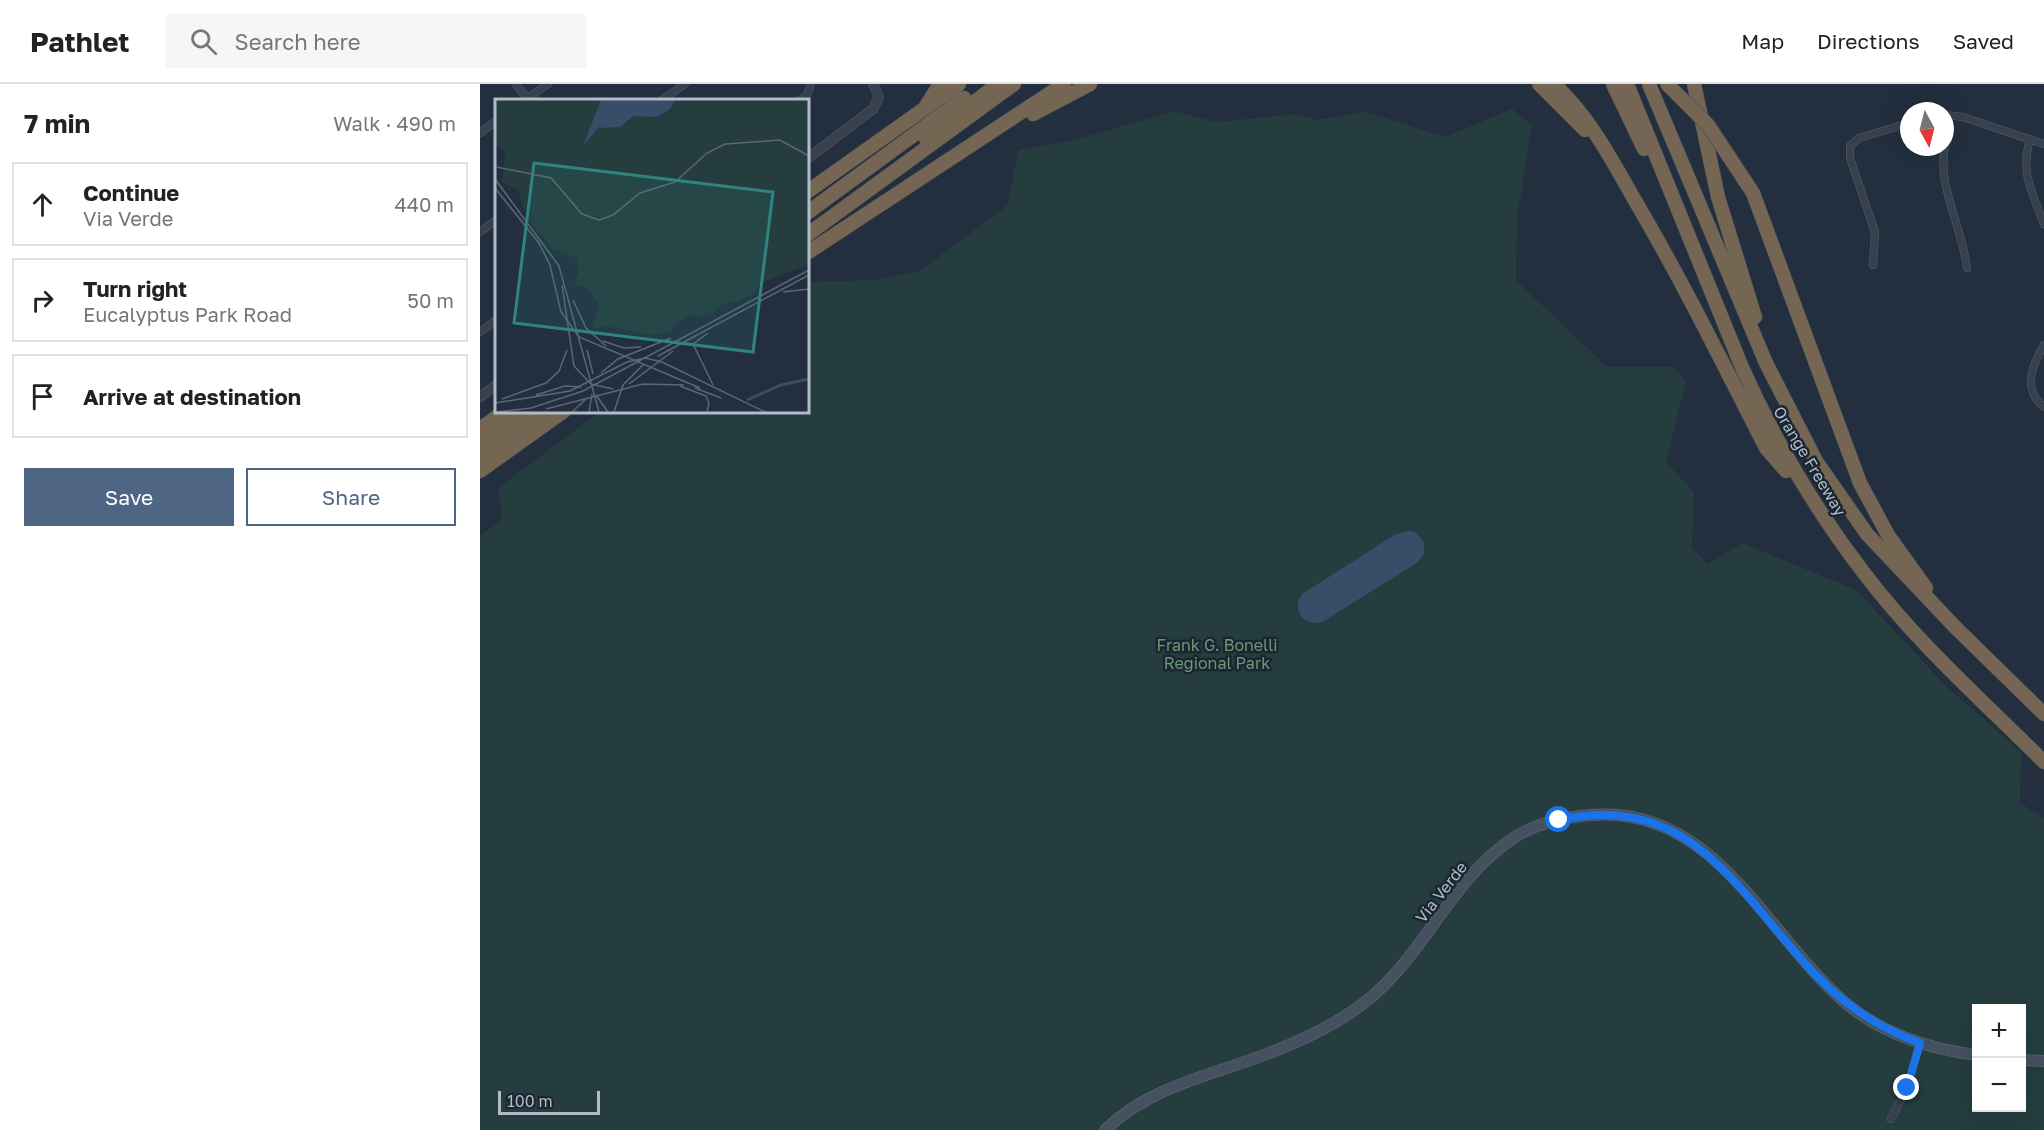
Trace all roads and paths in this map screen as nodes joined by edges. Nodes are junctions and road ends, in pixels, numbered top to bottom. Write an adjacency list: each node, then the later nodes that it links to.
1 (516, 84): 20 (street)
2 (548, 84): 21 (street)
3 (685, 84): 22 (street)
4 (873, 84): 33 (street)
5 (940, 84): 24 (highway)
6 (959, 84): 24 (highway)
7 (982, 84): 36 (highway)
8 (998, 84): 38 (highway)
9 (1014, 84): 41 (highway)
10 (1064, 84): 28 (highway)
11 (1090, 84): 28 (highway)
12 (1539, 84): 34 (highway)
13 (1554, 84): 34 (highway)
14 (1613, 84): 42 (highway)
15 (1627, 84): 42 (highway, Orange Freeway)
16 (1649, 84): 49 (highway, Orange Freeway)
17 (1667, 84): 62 (highway, bridge)
18 (1694, 84): 49 (highway)
19 (812, 86): 23 (street)
20 (526, 99)
21 (528, 99)
22 (663, 99)
23 (801, 99)
24 (924, 110): 35 (highway)
25 (1954, 116): 30 (street)
26 (495, 122): 29 (street)
27 (1900, 126): 44 (street)
28 (998, 129): 43 (highway)
29 (480, 133)
30 (2030, 139): 31 (street); 39 (street)
31 (2044, 144)
32 (1944, 156): 45 (street)
33 (808, 158)
34 (1618, 171): 61 (highway)
35 (808, 191)
36 (808, 212)
37 (495, 221): 40 (street)
38 (808, 223)
39 (2044, 224)
40 (480, 232)
41 (808, 234)
42 (1691, 242): 61 (highway, Orange Freeway)
43 (808, 252)
44 (1873, 265)
45 (1967, 268)
46 (495, 321): 47 (street)
47 (480, 332)
48 (2044, 345): 52 (street)
49 (1766, 363): 62 (highway, Orange Freeway)
50 (495, 387): 51 (street)
51 (480, 397)
52 (2044, 407)
53 (504, 412): 57 (highway)
54 (526, 412): 58 (highway)
55 (543, 412): 59 (highway)
56 (563, 412): 60 (highway)
57 (480, 429)
58 (480, 445)
59 (480, 457)
60 (480, 471)
61 (1828, 524): 64 (highway, Orange Freeway)
62 (1956, 628): 63 (highway, Orange Freeway)
63 (2044, 714)
64 (2044, 762)
65 (1920, 1043): 66 (main road, Via Verde); 69 (street); 70 (main road, Via Verde)
66 (1972, 1055)
67 (2026, 1060): 68 (main road)
68 (2044, 1061)
69 (1891, 1119)
70 (1106, 1130)

